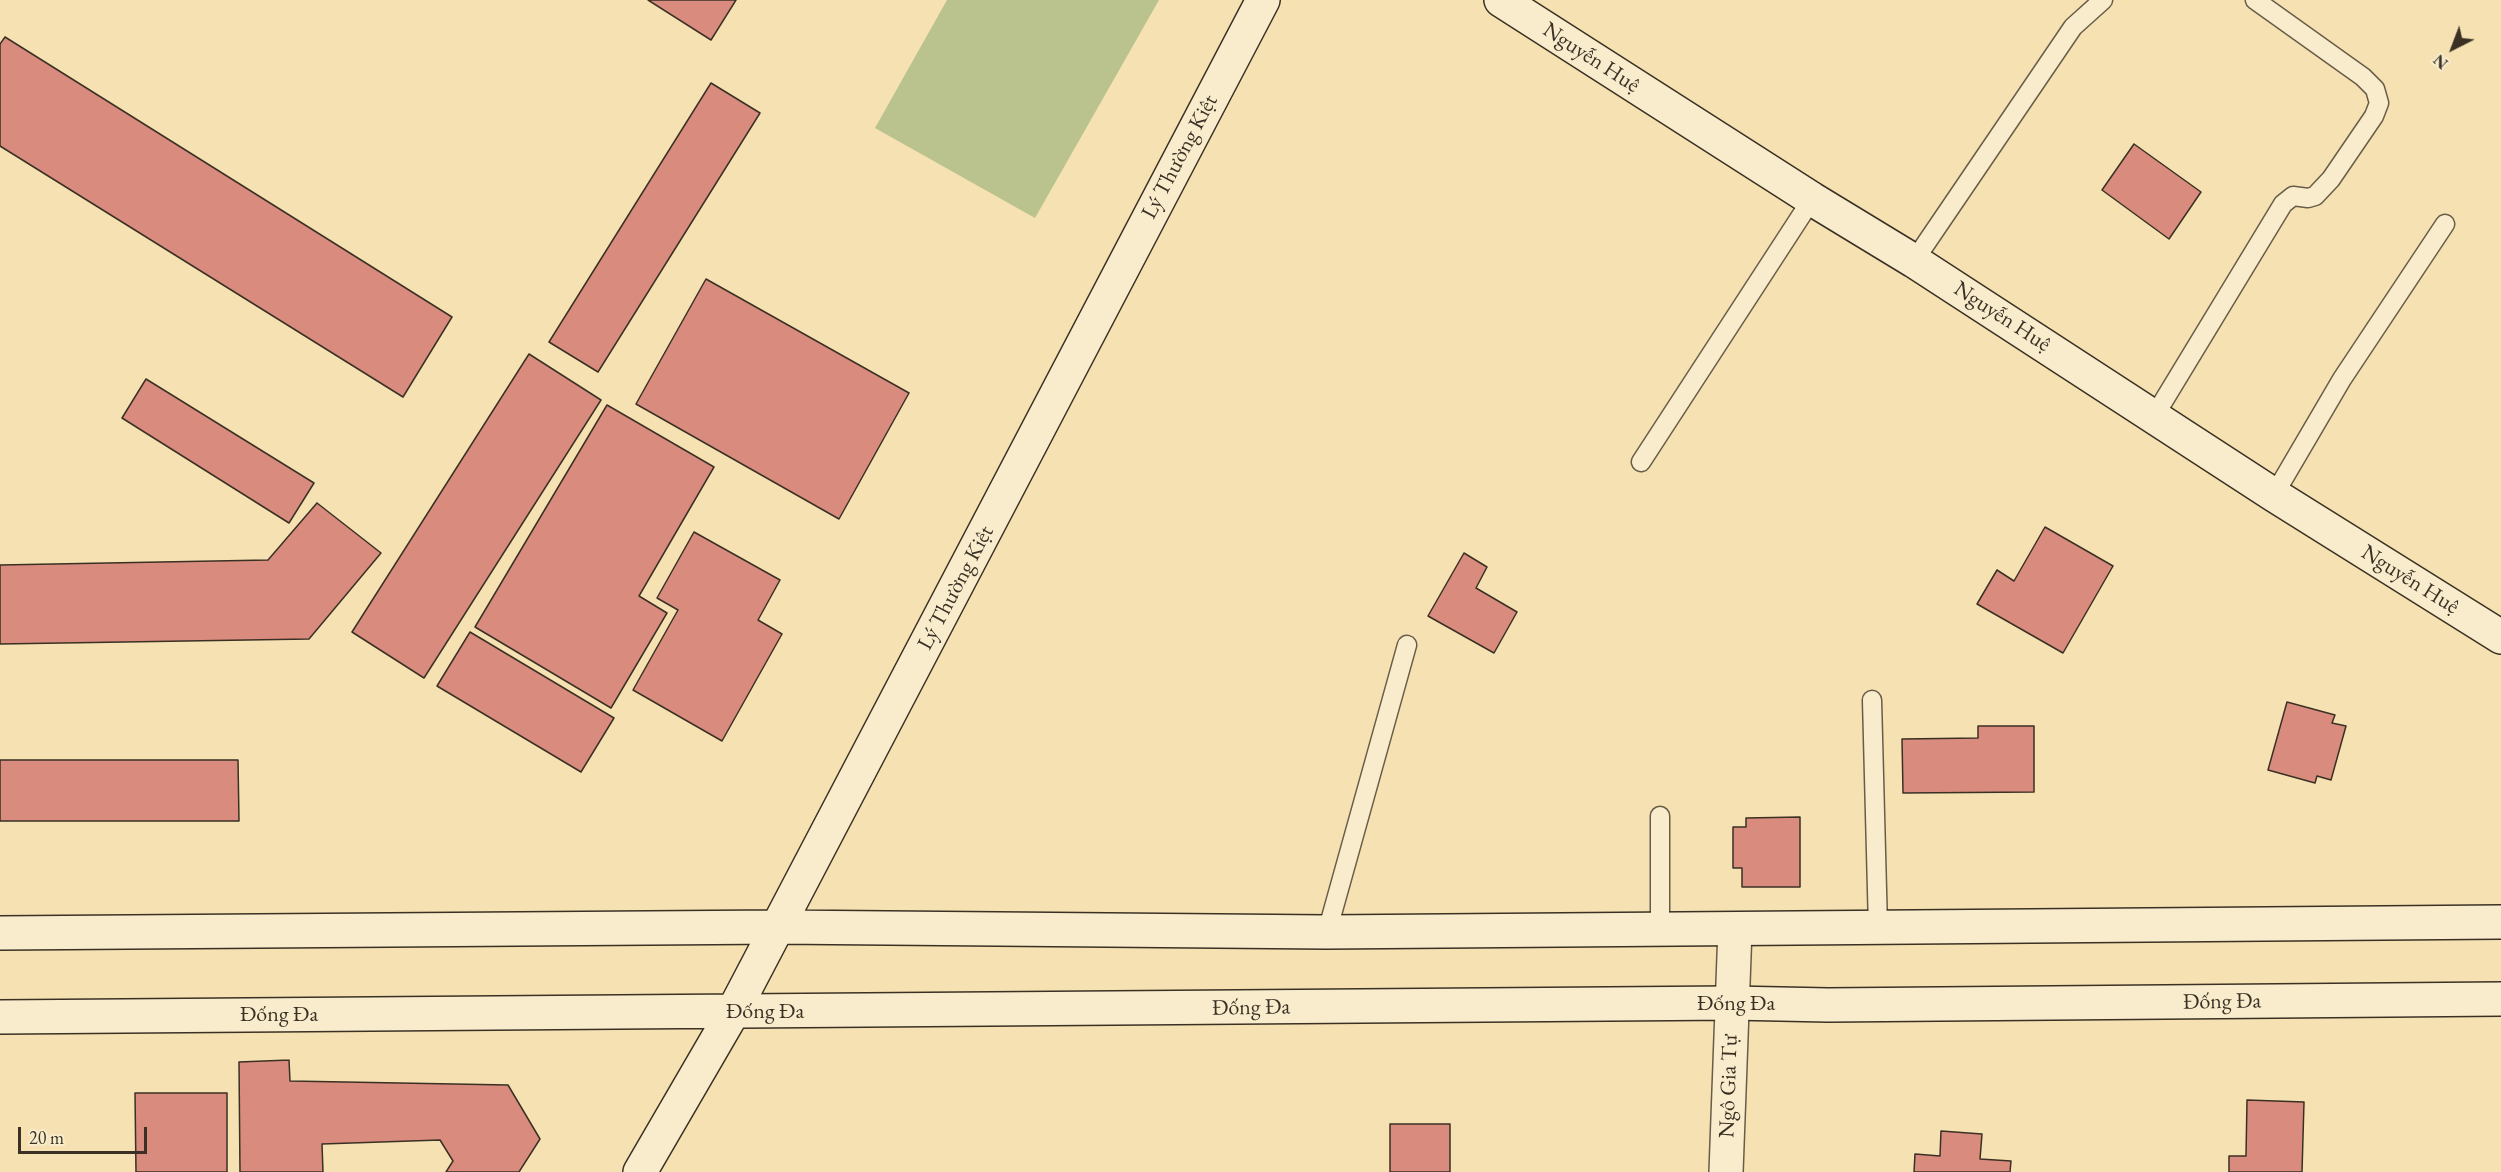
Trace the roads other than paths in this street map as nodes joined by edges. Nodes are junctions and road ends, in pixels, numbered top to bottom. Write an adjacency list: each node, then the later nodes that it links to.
1 (1263, 0): 16 (street, Lý Thường Kiệt)
2 (1501, 0): 5 (street, Nguyễn Huệ)
3 (2103, 0): 7 (lane)
4 (2255, 0): 8 (lane)
5 (1812, 199): 7 (street, Nguyễn Huệ); 9 (lane)
6 (2445, 224): 10 (lane)
7 (1914, 261): 8 (street, Nguyễn Huệ)
8 (2155, 415): 10 (street, Nguyễn Huệ)
9 (1641, 462)
10 (2274, 495): 11 (street, Nguyễn Huệ)
11 (2501, 637)
12 (1407, 645): 20 (lane)
13 (1872, 700): 17 (lane)
14 (1660, 816): 19 (lane)
15 (2501, 922): 17 (street)
16 (778, 927): 20 (street); 21 (street); 24 (street, Lý Thường Kiệt)
17 (1878, 928): 18 (street)
18 (1735, 929): 19 (street); 23 (street, Ngô Gia Tự)
19 (1660, 931): 20 (street)
20 (1327, 932)
21 (0, 933)
22 (2501, 999): 23 (street, Đống Đa)
23 (1732, 1003): 24 (street, Đống Đa); 27 (street, Ngô Gia Tự)
24 (734, 1012): 25 (street, Đống Đa); 26 (street, Lý Thường Kiệt)
25 (0, 1017)
26 (640, 1172)
27 (1726, 1172)

